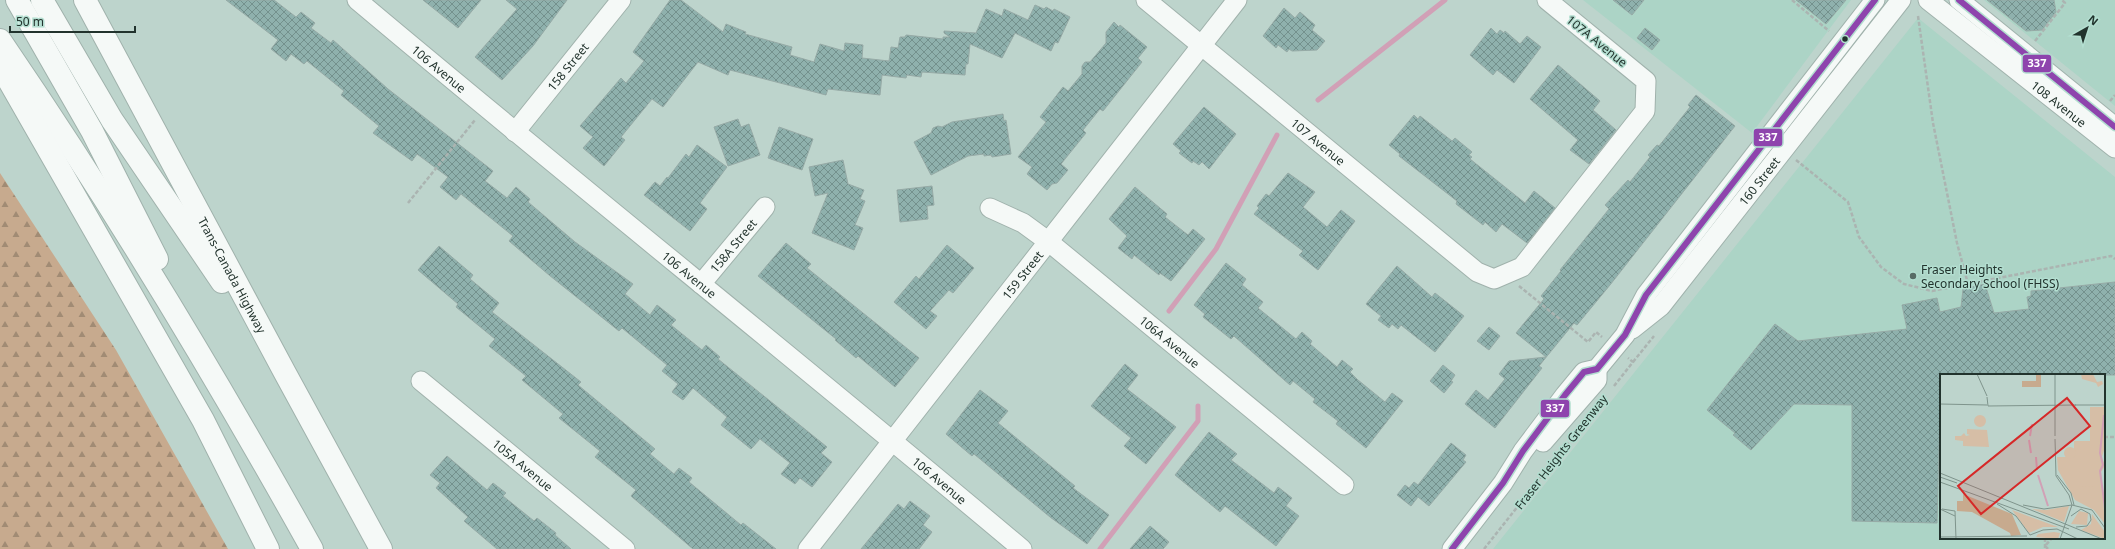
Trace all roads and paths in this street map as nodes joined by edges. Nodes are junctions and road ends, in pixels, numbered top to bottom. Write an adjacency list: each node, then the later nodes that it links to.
1 (17, 0): 43 (highway)
2 (42, 0): 40 (highway)
3 (85, 0): 40 (highway, Trans-Canada Highway)
4 (357, 0): 21 (street, 106 Avenue)
5 (621, 0): 24 (street, 158 Street)
6 (1146, 0): 18 (street, 107 Avenue)
7 (1237, 0): 18 (street, 159 Street)
8 (1547, 0): 33 (street, 107A Avenue)
9 (1792, 0): 16 (path)
10 (1875, 0): 22 (street, 160 Street)
11 (1900, 0): 30 (street, 160 Street)
12 (1928, 0): 25 (street, 108 Avenue)
13 (1959, 0): 23 (street, 108 Avenue)
14 (2062, 0): 19 (path)
15 (1918, 18): 35 (path)
16 (1829, 31)
17 (0, 40): 43 (highway)
18 (1202, 45): 31 (street, 159 Street); 33 (street, 107 Avenue)
19 (2030, 47)
20 (0, 65): 50 (highway)
21 (485, 107): 24 (street, 106 Avenue); 27 (path)
22 (1778, 126): 30 (street); 37 (street, 160 Street)
23 (2115, 127)
24 (515, 132): 34 (street, 106 Avenue)
25 (2115, 148)
26 (1796, 160): 35 (path)
27 (408, 203)
28 (765, 207): 34 (street, 158A Street)
29 (990, 208): 31 (street, 106A Avenue)
30 (1715, 238): 37 (street, 160 Street)
31 (1049, 242): 45 (street, 159 Street); 47 (street, 106A Avenue)
32 (2115, 259): 35 (path)
33 (1494, 279)
34 (701, 284): 45 (street, 106 Avenue)
35 (1968, 284)
36 (1520, 287): 38 (path)
37 (1625, 335): 57 (street, 160 Street)
38 (1601, 336)
39 (1627, 357): 42 (path, Fraser Heights Greenway)
40 (285, 373): 46 (highway, Trans-Canada Highway)
41 (421, 381): 54 (street, 105A Avenue)
42 (1612, 388)
43 (231, 404): 51 (highway)
44 (1580, 428): 58 (path, Fraser Heights Greenway)
45 (891, 441): 55 (street, 159 Street); 56 (street, 106 Avenue)
46 (342, 477): 52 (highway, Trans-Canada Highway); 53 (highway)
47 (1344, 485)
48 (2051, 539): 49 (path)
49 (2045, 548): 59 (path)
50 (268, 549)
51 (312, 549)
52 (382, 549)
53 (397, 549)
54 (625, 549)
55 (808, 549)
56 (1022, 549)
57 (1452, 549)
58 (1484, 549)
59 (2048, 549)

